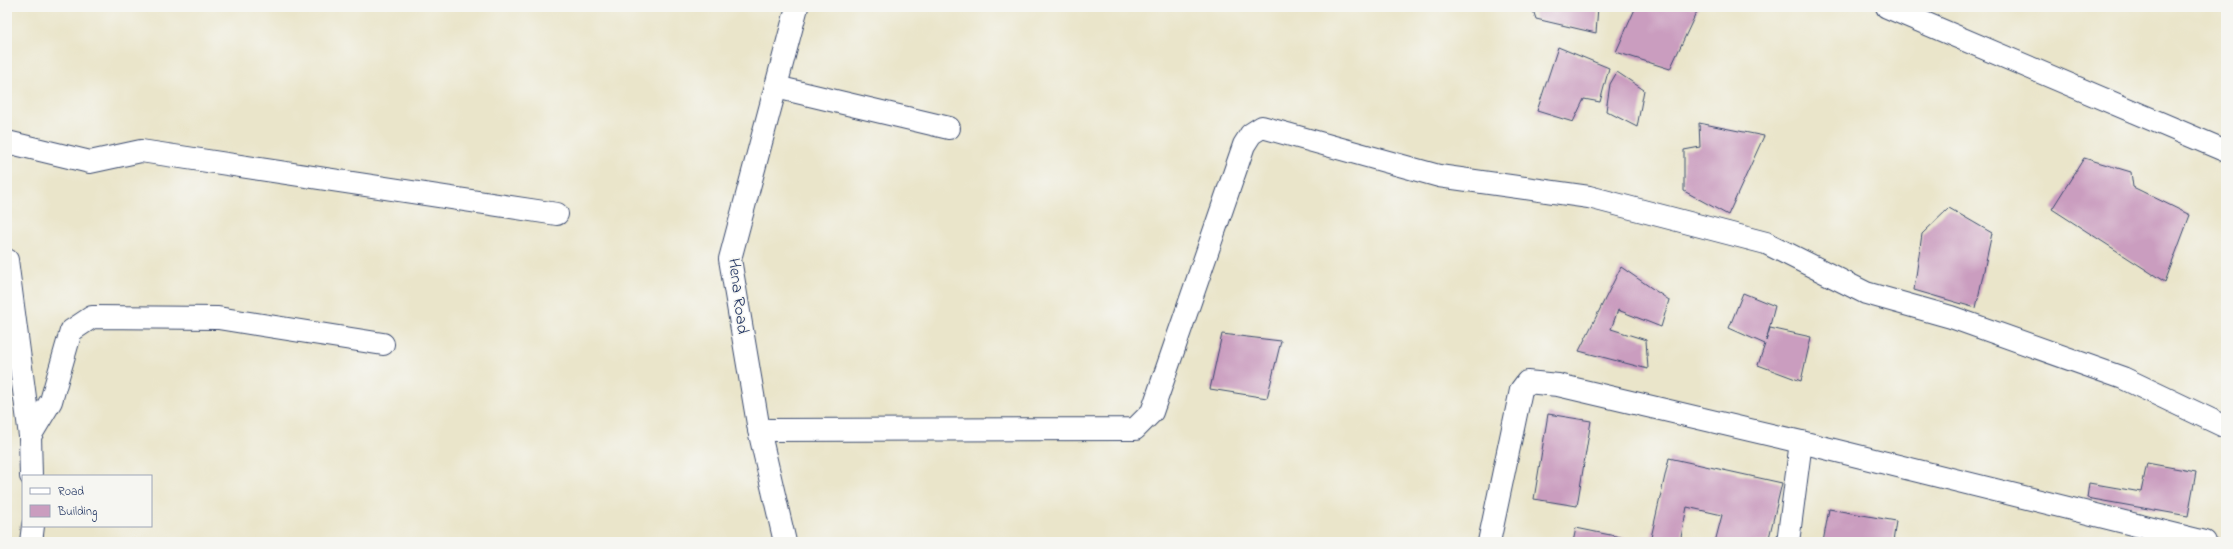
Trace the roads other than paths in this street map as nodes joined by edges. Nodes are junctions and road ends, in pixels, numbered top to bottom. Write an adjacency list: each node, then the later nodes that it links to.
1 (798, 7): 3 (street, Hena Road)
2 (1887, 7): 6 (street)
3 (776, 87): 4 (street); 12 (street, Hena Road)
4 (949, 128)
5 (7, 142): 7 (street)
6 (2226, 151)
7 (557, 214)
8 (7, 260): 9 (street)
9 (10, 318): 13 (street)
10 (383, 344): 13 (street)
11 (2226, 427): 12 (street)
12 (759, 430): 18 (street, Hena Road)
13 (30, 436): 15 (street)
14 (1801, 442): 19 (street); 20 (street); 21 (street)
15 (31, 475)
16 (33, 527): 17 (street)
17 (31, 542)
18 (785, 542)
19 (1489, 542)
20 (1788, 542)
21 (2205, 542)

